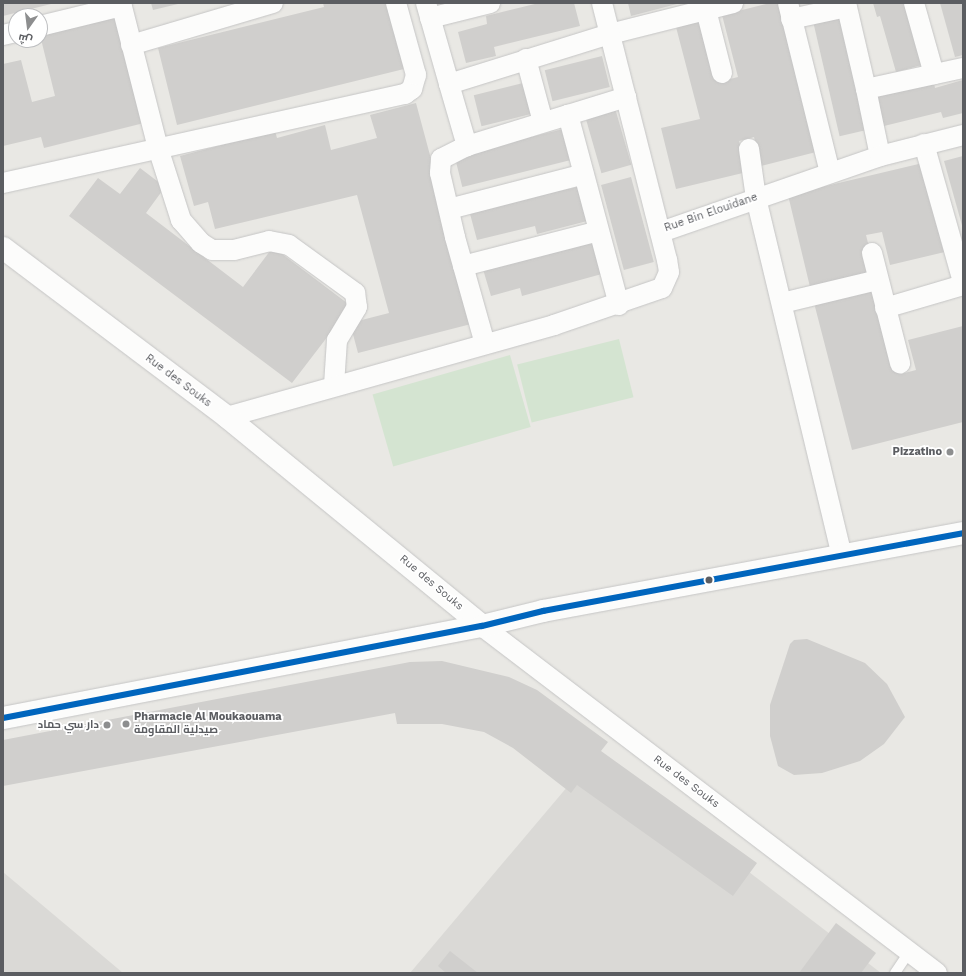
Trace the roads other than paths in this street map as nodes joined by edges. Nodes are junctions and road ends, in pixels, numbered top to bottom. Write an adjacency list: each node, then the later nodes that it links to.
1 (273, 3): 14 (street)
2 (396, 3): 27 (street)
3 (490, 3): 10 (street)
4 (602, 3): 13 (street, Rue Bin Elouidane)
5 (733, 3): 9 (street)
6 (914, 3): 18 (street)
7 (121, 4): 12 (street); 14 (street)
8 (847, 5): 11 (street); 20 (street)
9 (706, 10): 13 (street); 17 (street)
10 (428, 11): 19 (street)
11 (789, 11): 30 (street)
12 (48, 24)
13 (610, 34): 15 (street); 21 (street, Rue Bin Elouidane)
14 (131, 45): 27 (street)
15 (526, 59): 19 (street); 23 (street)
16 (963, 68): 18 (street)
17 (722, 73)
18 (934, 74): 20 (street)
19 (449, 84): 26 (street)
20 (866, 89): 29 (street)
21 (626, 97): 22 (street); 36 (street, Rue Bin Elouidane)
22 (568, 115): 23 (street); 31 (street)
23 (543, 122): 26 (street)
24 (963, 135): 25 (street, Rue Bin Elouidane)
25 (924, 144): 29 (street, Rue Bin Elouidane); 41 (street)
26 (466, 146): 34 (street)
27 (158, 148): 32 (street); 47 (street)
28 (749, 149): 33 (street)
29 (880, 156): 30 (street, Rue Bin Elouidane)
30 (830, 173): 33 (street, Rue Bin Elouidane)
31 (584, 174): 34 (street); 35 (street)
32 (3, 183)
33 (756, 198): 36 (street, Rue Bin Elouidane); 42 (street)
34 (449, 210): 39 (street)
35 (599, 231): 39 (street); 43 (street)
36 (661, 232): 43 (street)
37 (3, 248): 48 (street, Rue des Souks)
38 (872, 253): 40 (street)
39 (463, 266): 45 (street)
40 (878, 280): 42 (street); 44 (street)
41 (963, 284): 44 (street)
42 (782, 303): 50 (street)
43 (619, 305): 45 (street)
44 (885, 308): 46 (street)
45 (484, 344): 47 (street)
46 (900, 363)
47 (334, 385): 48 (street)
48 (227, 417): 51 (street, Rue des Souks)
49 (963, 533): 50 (street)
50 (842, 555): 51 (street)
51 (482, 626): 52 (street); 53 (street, Rue des Souks)
52 (3, 718)
53 (910, 952): 54 (lane); 55 (street, Rue des Souks)
54 (895, 973)
55 (937, 973)

